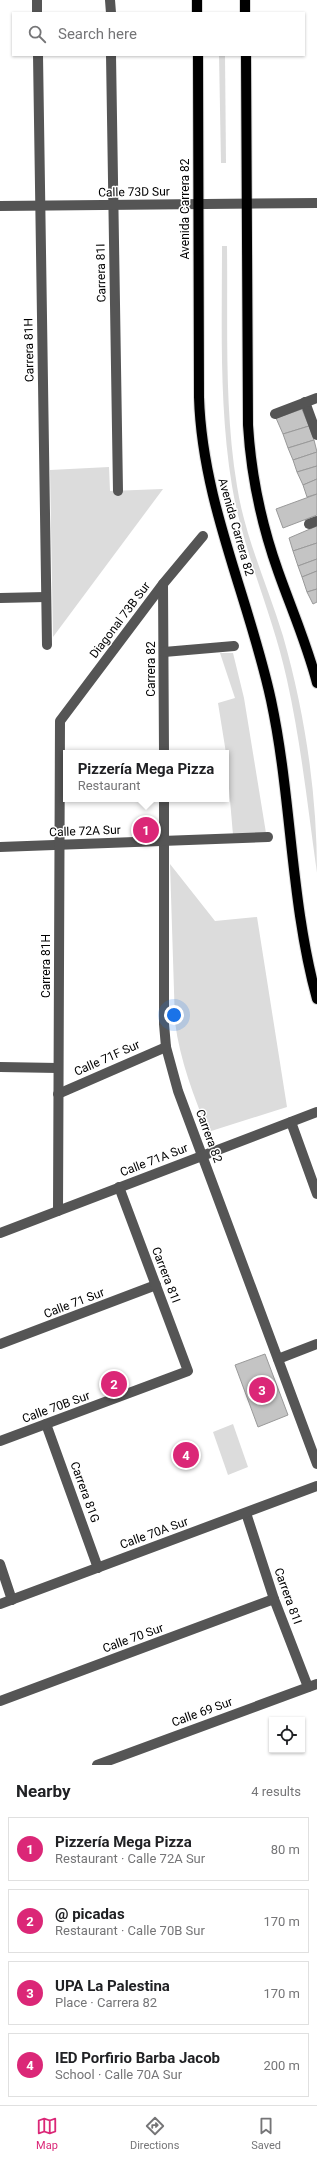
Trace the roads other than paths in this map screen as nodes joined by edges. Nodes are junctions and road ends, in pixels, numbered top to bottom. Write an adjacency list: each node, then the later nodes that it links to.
1 (37, 0): 5 (street)
2 (110, 0): 6 (street)
3 (197, 0): 7 (main road)
4 (245, 0): 8 (main road)
5 (37, 12)
6 (111, 12)
7 (197, 12)
8 (245, 12)
9 (38, 56): 18 (street, Carrera 81H)
10 (111, 56): 16 (street, Carrera 81I)
11 (198, 56): 15 (main road, Avenida Carrera 82)
12 (246, 56): 13 (main road)
13 (246, 203): 14 (street, Calle 73D Sur); 15 (street, Calle 73D Sur); 31 (main road)
14 (317, 203)
15 (198, 204): 16 (street, Calle 73D Sur); 39 (main road, Avenida Carrera 82)
16 (113, 205): 18 (street, Calle 73D Sur); 23 (street, Carrera 81I)
17 (0, 206): 18 (street, Calle 73D Sur)
18 (40, 206): 26 (street, Carrera 81H)
19 (317, 398): 20 (street)
20 (305, 402): 21 (street); 22 (street)
21 (276, 414)
22 (317, 435)
23 (118, 491)
24 (203, 536): 25 (street, Diagonal 73B Sur)
25 (163, 584): 30 (street, Carrera 82); 32 (street, Diagonal 73B Sur)
26 (46, 597): 27 (street); 28 (street, Carrera 81H)
27 (0, 598)
28 (46, 644)
29 (234, 646): 30 (street)
30 (164, 652): 33 (street, Carrera 82)
31 (317, 683)
32 (60, 721): 37 (street, Carrera 81H)
33 (164, 750)
34 (164, 802): 36 (street, Carrera 82)
35 (268, 837): 36 (street, Calle 72A Sur)
36 (163, 841): 37 (street, Calle 72A Sur); 40 (street, Carrera 82)
37 (59, 845): 38 (street, Calle 72A Sur); 42 (street, Carrera 81H)
38 (0, 847)
39 (317, 999)
40 (166, 1047): 43 (street, Calle 71F Sur); 46 (street, Carrera 82)
41 (0, 1067): 42 (street, Calle 71F Sur)
42 (58, 1068): 43 (street, Carrera 81H)
43 (58, 1094): 49 (street, Carrera 81H)
44 (317, 1112): 45 (street, Calle 71A Sur)
45 (291, 1122): 46 (street, Calle 71A Sur); 48 (street)
46 (202, 1156): 47 (street, Calle 71A Sur); 54 (street, Carrera 82)
47 (119, 1187): 49 (street, Calle 71A Sur); 51 (street, Carrera 81I)
48 (317, 1194)
49 (58, 1211): 50 (street, Calle 71A Sur)
50 (0, 1233)
51 (156, 1286): 52 (street, Calle 71 Sur); 55 (street, Carrera 81I)
52 (0, 1344)
53 (317, 1344): 54 (street)
54 (278, 1359): 58 (street, Carrera 82)
55 (188, 1371): 56 (street, Calle 70B Sur)
56 (46, 1424): 57 (street, Calle 70B Sur); 62 (street, Carrera 81G)
57 (0, 1442)
58 (317, 1464)
59 (317, 1486): 60 (street, Calle 70A Sur)
60 (246, 1513): 62 (street, Calle 70A Sur); 63 (street, Carrera 81I)
61 (0, 1564): 64 (street)
62 (98, 1568): 64 (street, Calle 70A Sur)
63 (274, 1599): 66 (street, Carrera 81I); 67 (street, Calle 70 Sur)
64 (12, 1600): 65 (street, Calle 70A Sur)
65 (0, 1604)
66 (312, 1685): 68 (street, Calle 69 Sur)
67 (0, 1701)
68 (97, 1765)

